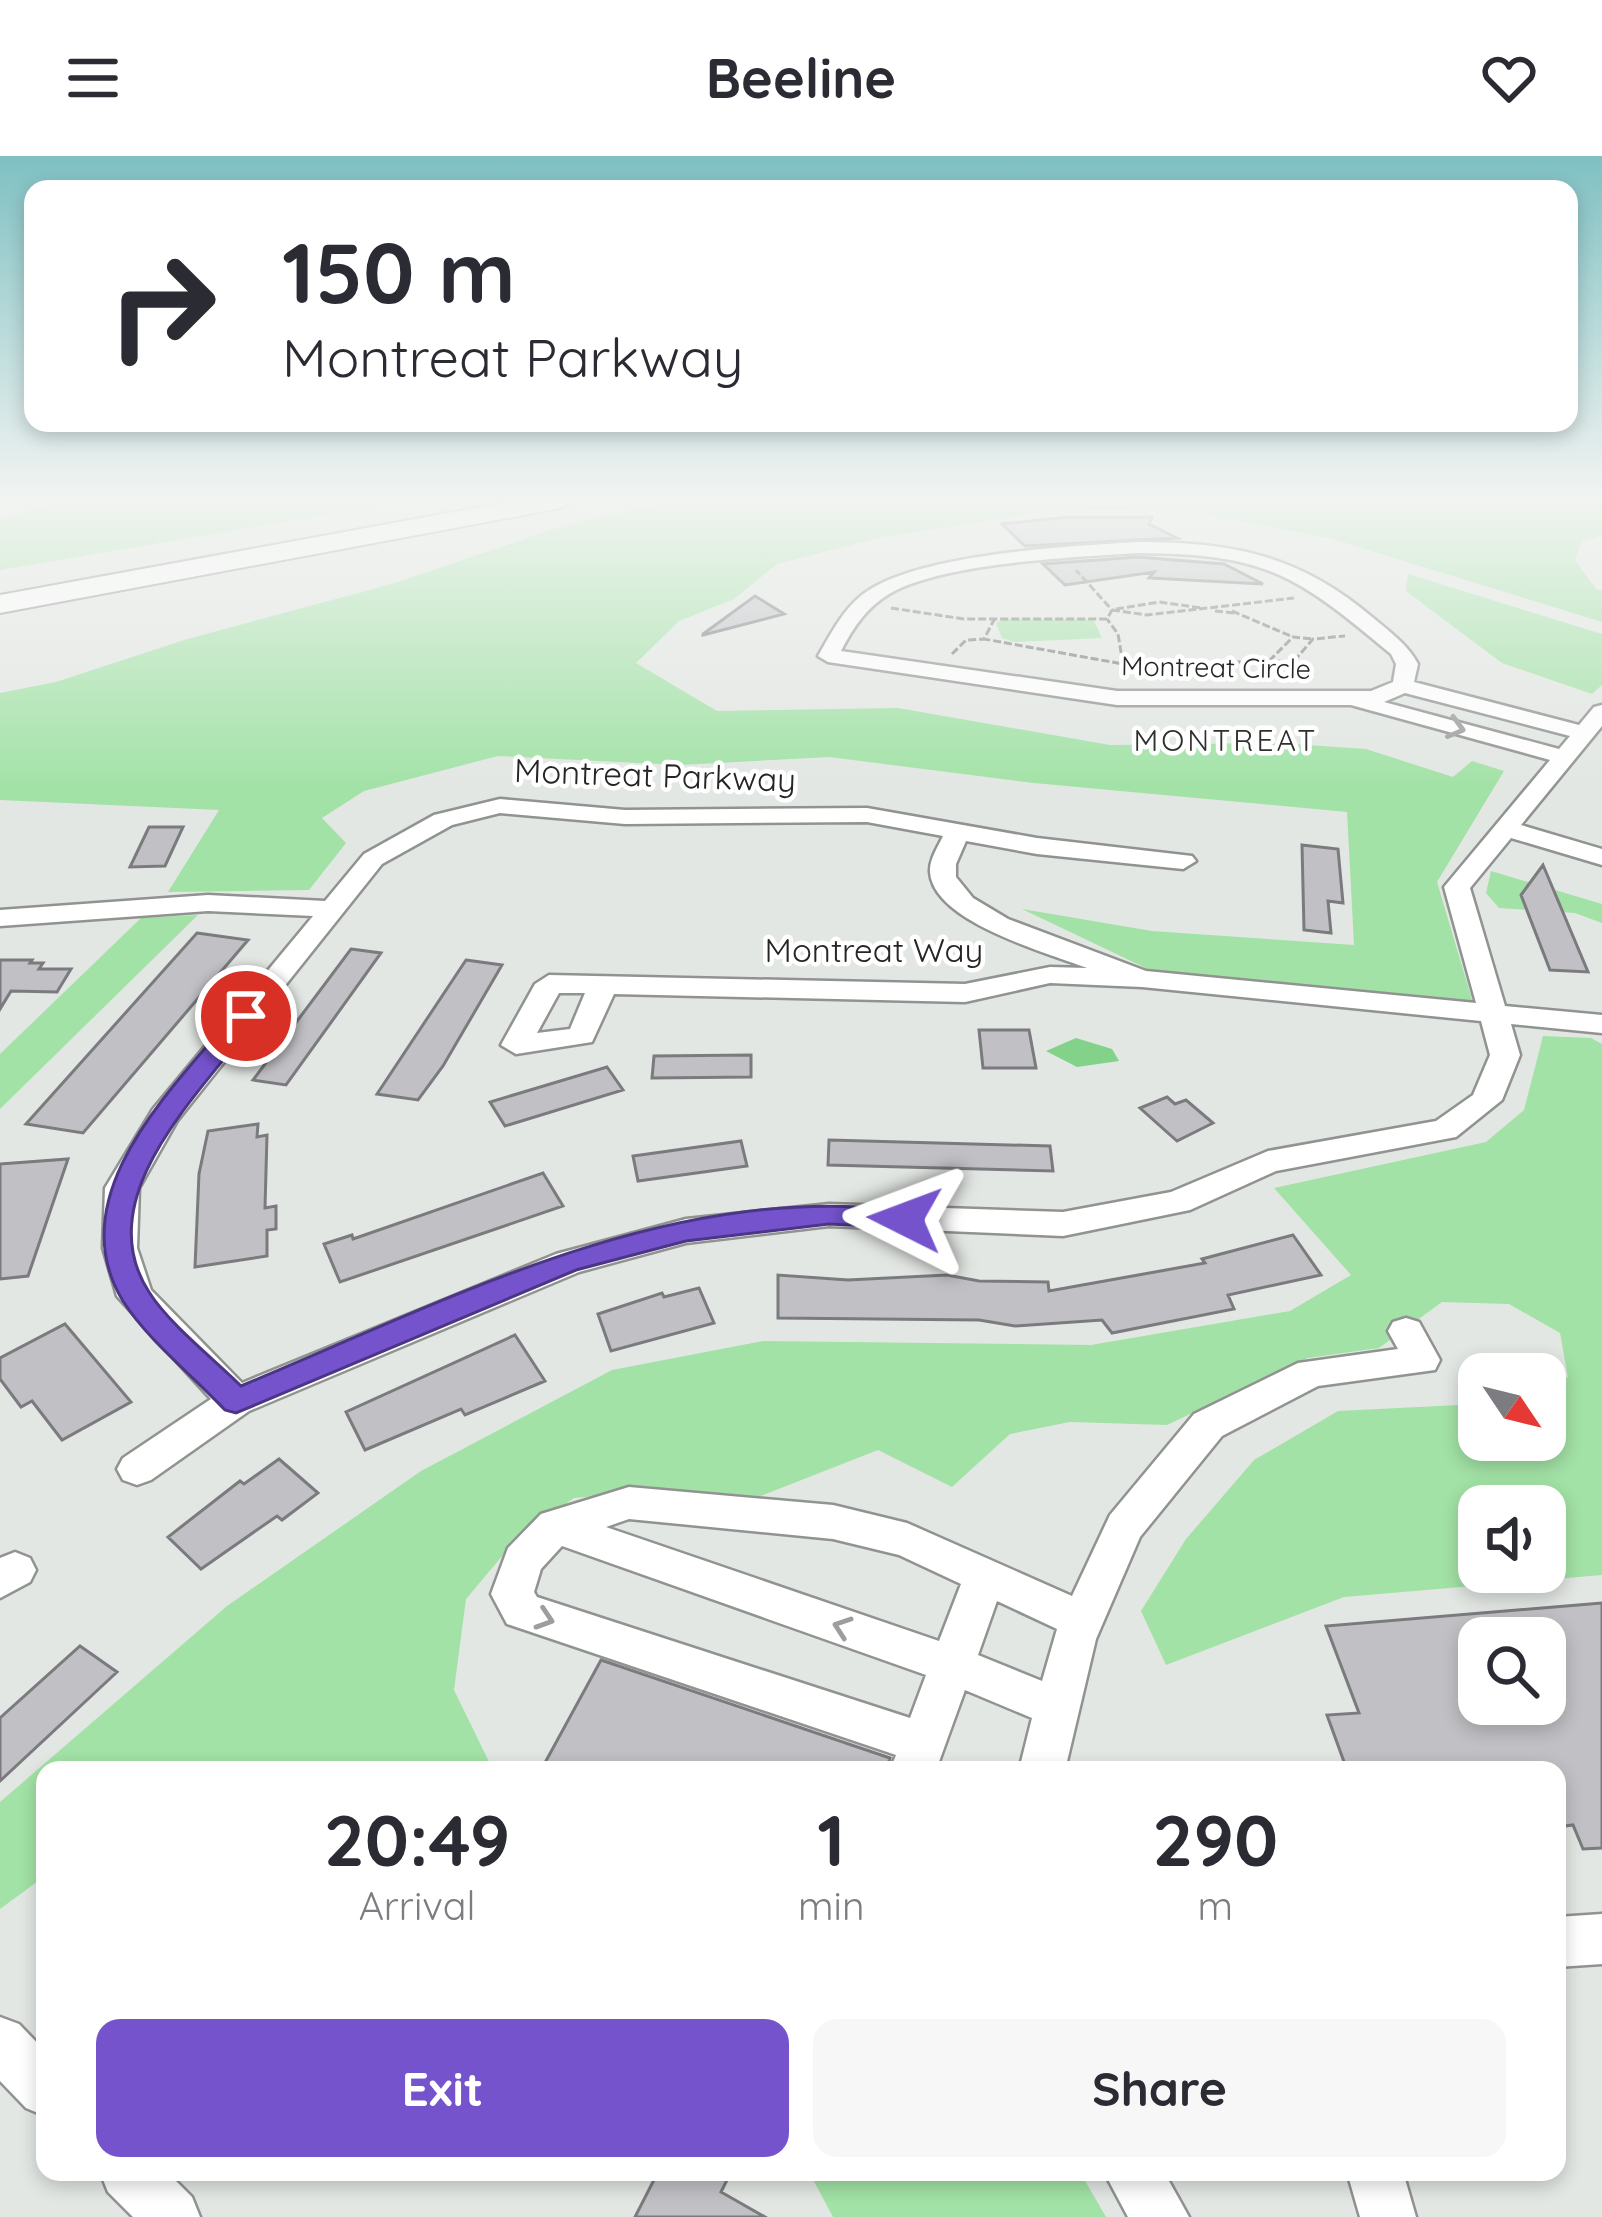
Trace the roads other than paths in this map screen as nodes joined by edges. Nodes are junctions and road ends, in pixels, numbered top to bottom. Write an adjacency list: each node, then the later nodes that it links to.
1 (42, 596): 4 (highway)
2 (875, 596): 6 (street, Montreat Circle)
3 (1331, 596): 5 (street, Montreat Circle)
4 (0, 604)
5 (1403, 686): 6 (street, Montreat Circle); 7 (street, Montreat Circle)
6 (1347, 699): 7 (street, Montreat Circle, one-way to 7)
7 (1585, 740): 8 (street)
8 (1505, 828): 10 (street); 16 (street)
9 (958, 831): 11 (street, Montreat Parkway); 12 (street, Montreat Parkway); 14 (street, Montreat Way)
10 (1602, 857)
11 (1183, 861)
12 (333, 910): 13 (street); 19 (street, Montreat Parkway)
13 (0, 918)
14 (1142, 980): 15 (street, Montreat Way); 16 (street, Montreat Way)
15 (604, 983)
16 (1496, 1015): 17 (street, Montreat Way); 19 (street)
17 (1602, 1024)
18 (1406, 1331): 23 (street)
19 (236, 1401): 20 (street)
20 (137, 1469)
21 (555, 1526): 22 (street); 24 (street, one-way to 21); 26 (street, one-way to 26)
22 (986, 1576): 23 (street); 24 (street)
23 (1082, 1620): 25 (street)
24 (953, 1665): 25 (street); 26 (street)
25 (1056, 1707): 27 (street)
26 (918, 1756)
27 (1044, 1761)
28 (1602, 1939): 29 (street)
29 (1566, 1941)
30 (0, 2043): 31 (street)
31 (36, 2080)
32 (137, 2181): 35 (street)
33 (1138, 2181): 36 (street)
34 (1378, 2181): 37 (street)
35 (172, 2217)
36 (1161, 2217)
37 (1388, 2217)

